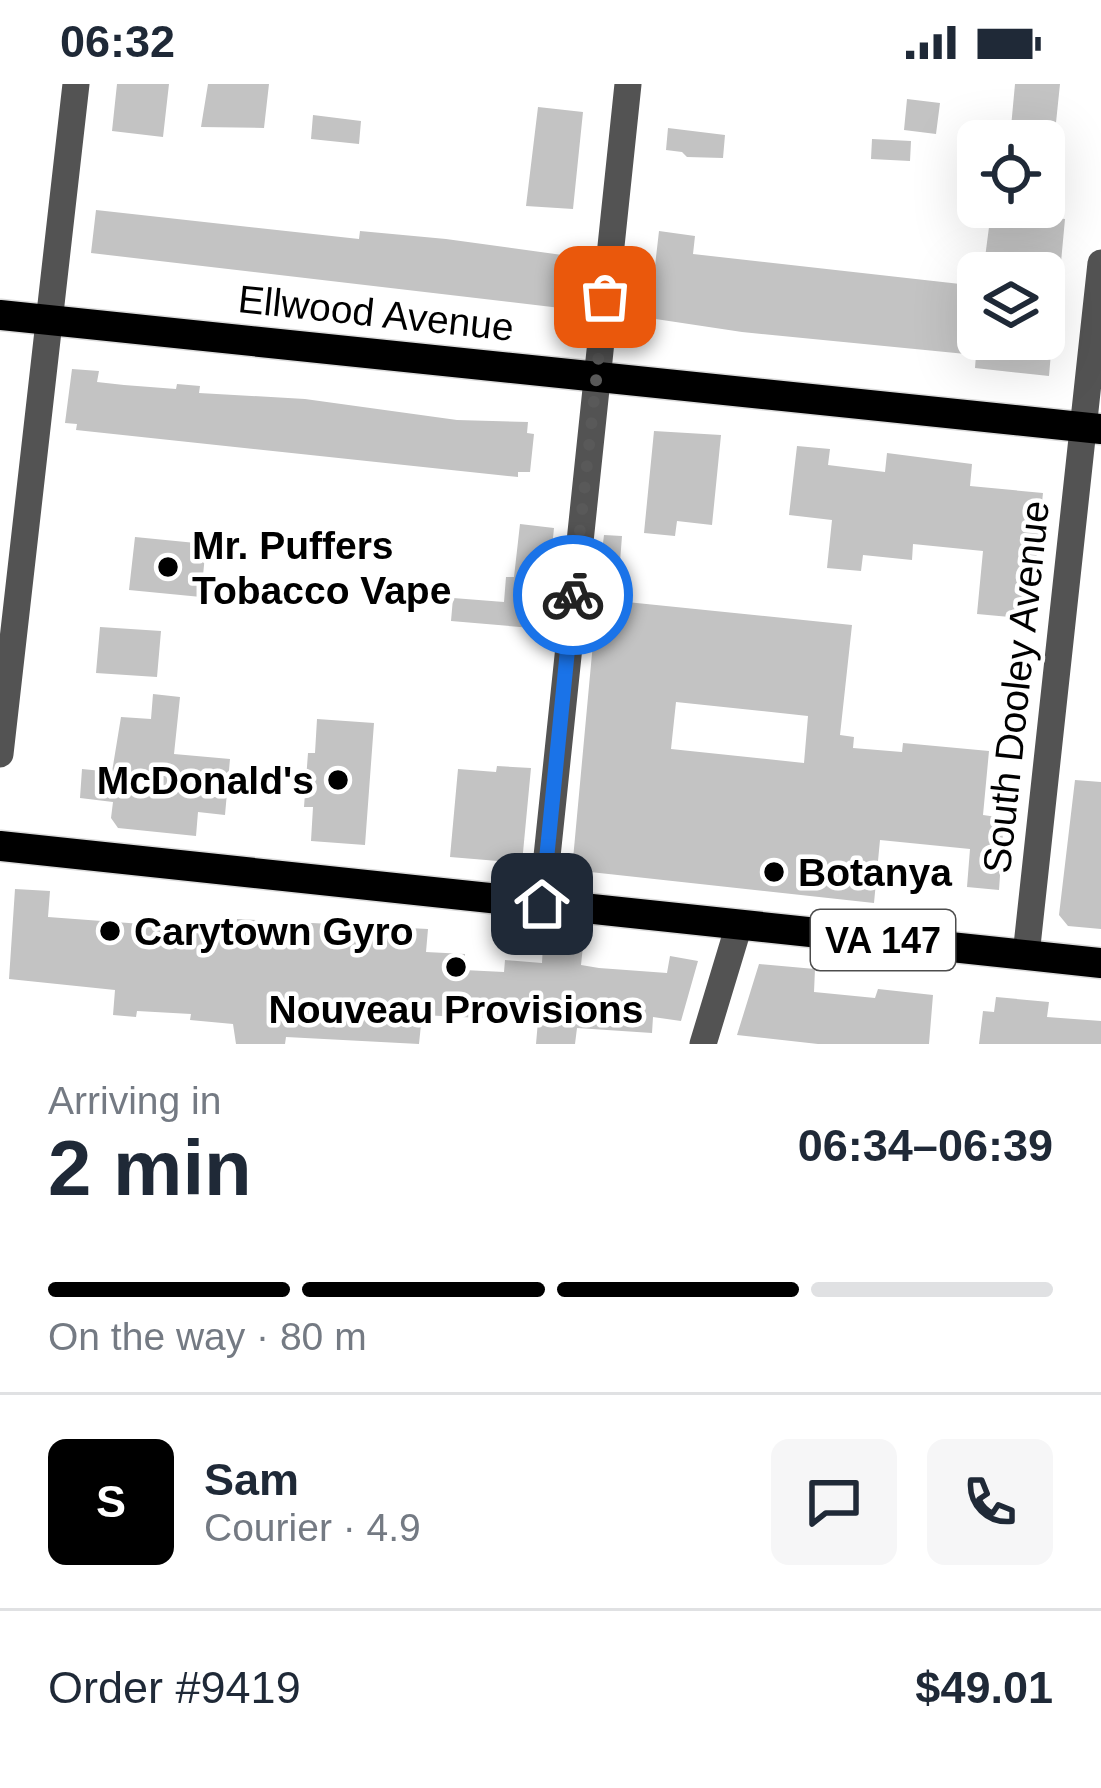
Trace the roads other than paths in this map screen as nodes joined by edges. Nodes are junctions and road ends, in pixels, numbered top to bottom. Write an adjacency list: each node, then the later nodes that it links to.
1 (76, 84): 5 (street)
2 (628, 84): 6 (street)
3 (1101, 263): 7 (street, South Dooley Avenue)
4 (0, 315): 5 (main road, Ellwood Avenue)
5 (48, 320): 6 (main road, Ellwood Avenue); 8 (street)
6 (597, 374): 7 (main road, Ellwood Avenue); 10 (street)
7 (1092, 428): 12 (street, South Dooley Avenue)
8 (0, 754)
9 (0, 846): 10 (main road, VA 147)
10 (542, 904): 11 (main road, VA 147)
11 (740, 925): 12 (main road, VA 147); 14 (street)
12 (1026, 956): 13 (main road, VA 147)
13 (1101, 963)
14 (704, 1044)

